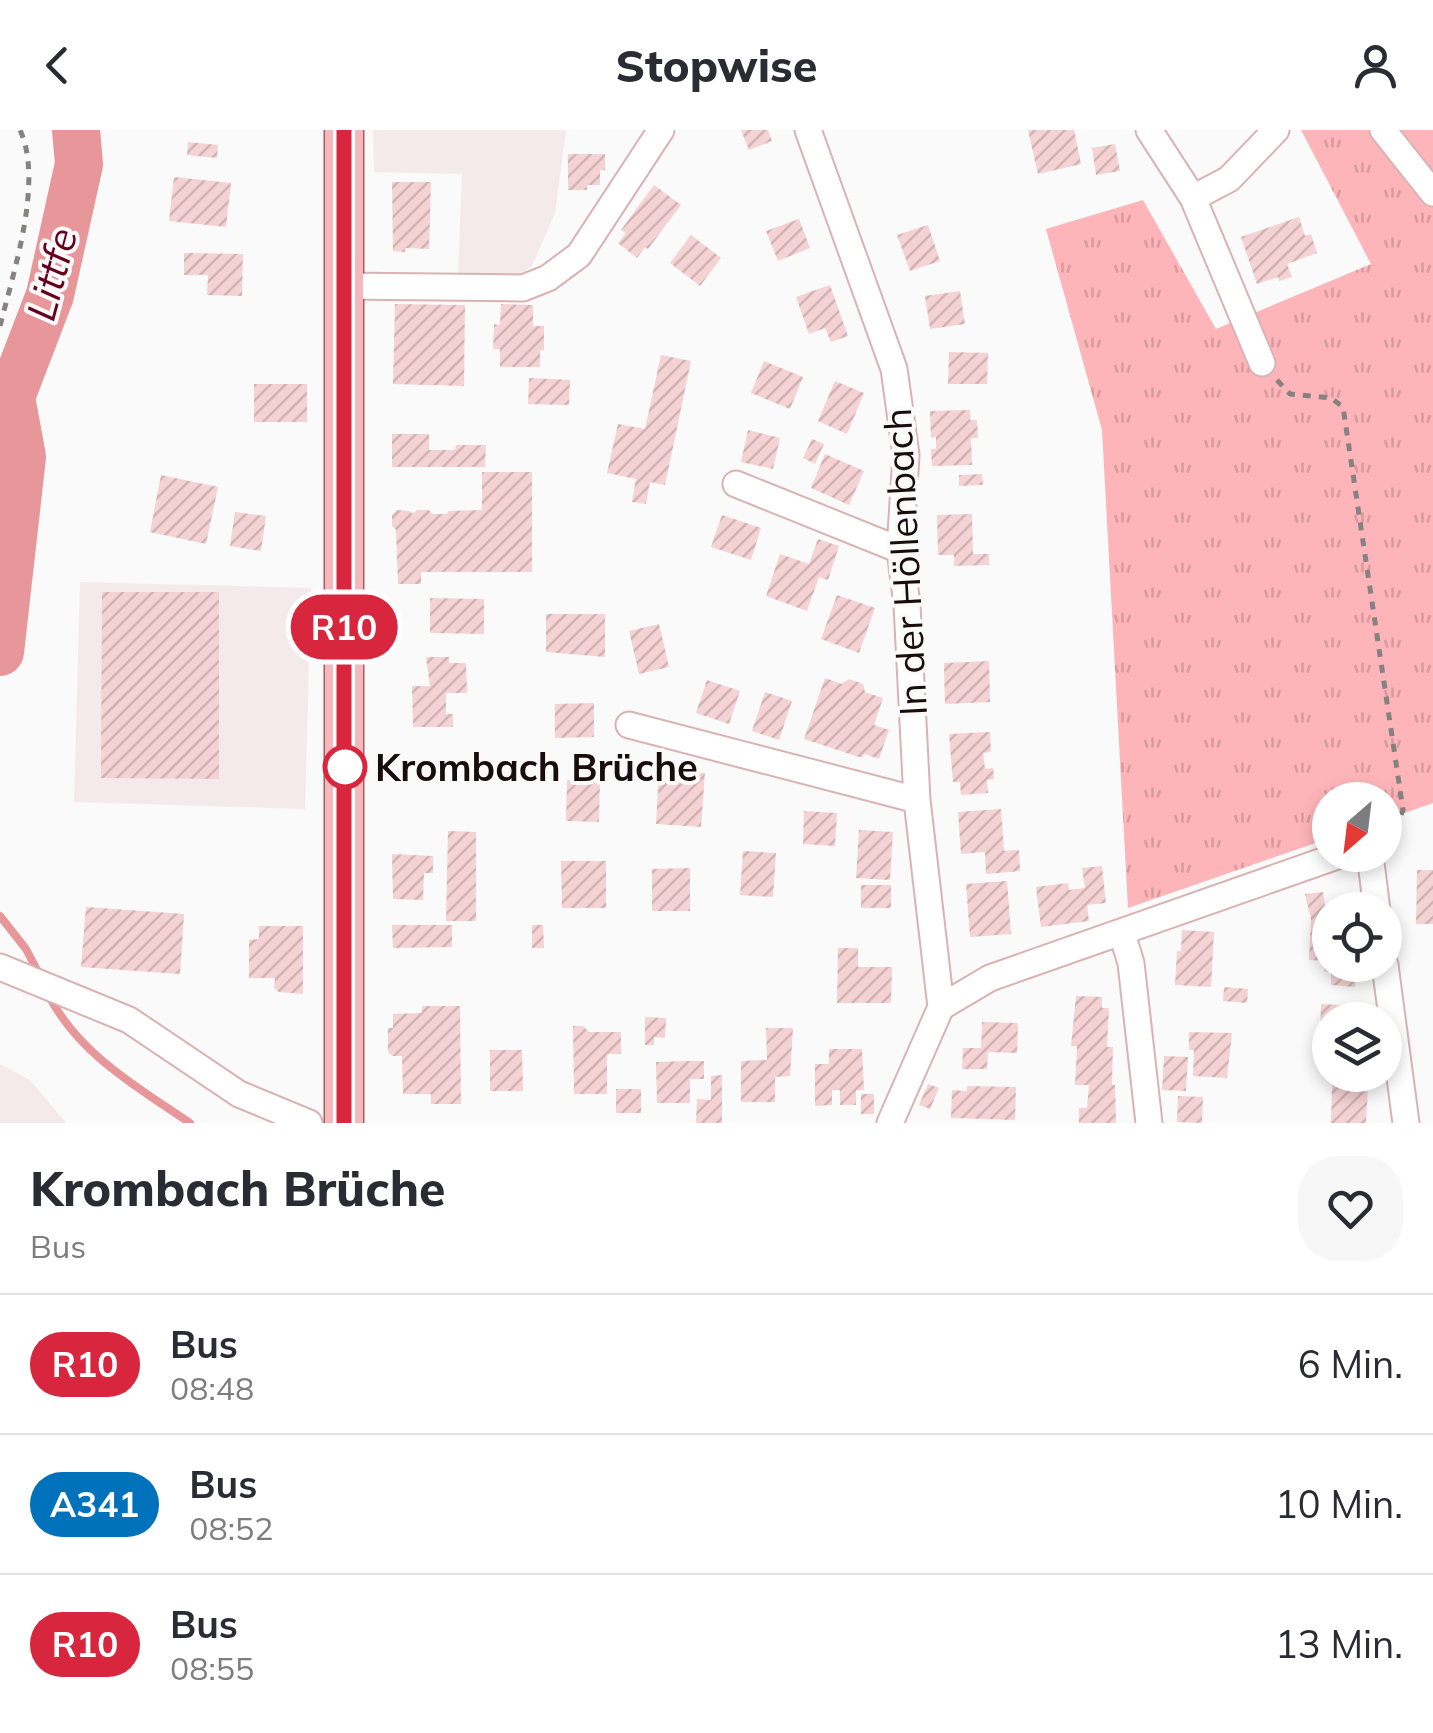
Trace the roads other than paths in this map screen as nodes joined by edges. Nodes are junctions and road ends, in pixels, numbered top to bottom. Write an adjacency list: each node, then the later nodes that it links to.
1 (344, 130): 9 (main road)
2 (661, 130): 9 (street)
3 (808, 130): 12 (street, In der Höllenbach)
4 (1149, 130): 8 (street)
5 (1276, 130): 8 (street)
6 (1383, 130): 7 (street)
7 (1433, 193)
8 (1193, 198): 10 (street)
9 (342, 286): 21 (main road)
10 (1262, 363)
11 (736, 484): 12 (street)
12 (900, 550): 14 (street, In der Höllenbach)
13 (630, 725): 14 (street)
14 (917, 800): 19 (street, In der Höllenbach)
15 (1312, 865): 16 (street)
16 (1122, 934): 19 (street); 23 (street)
17 (0, 967): 20 (street)
18 (1386, 982): 24 (street)
19 (941, 1007): 22 (street)
20 (310, 1123)
21 (344, 1123)
22 (890, 1123)
23 (1148, 1123)
24 (1406, 1123)

